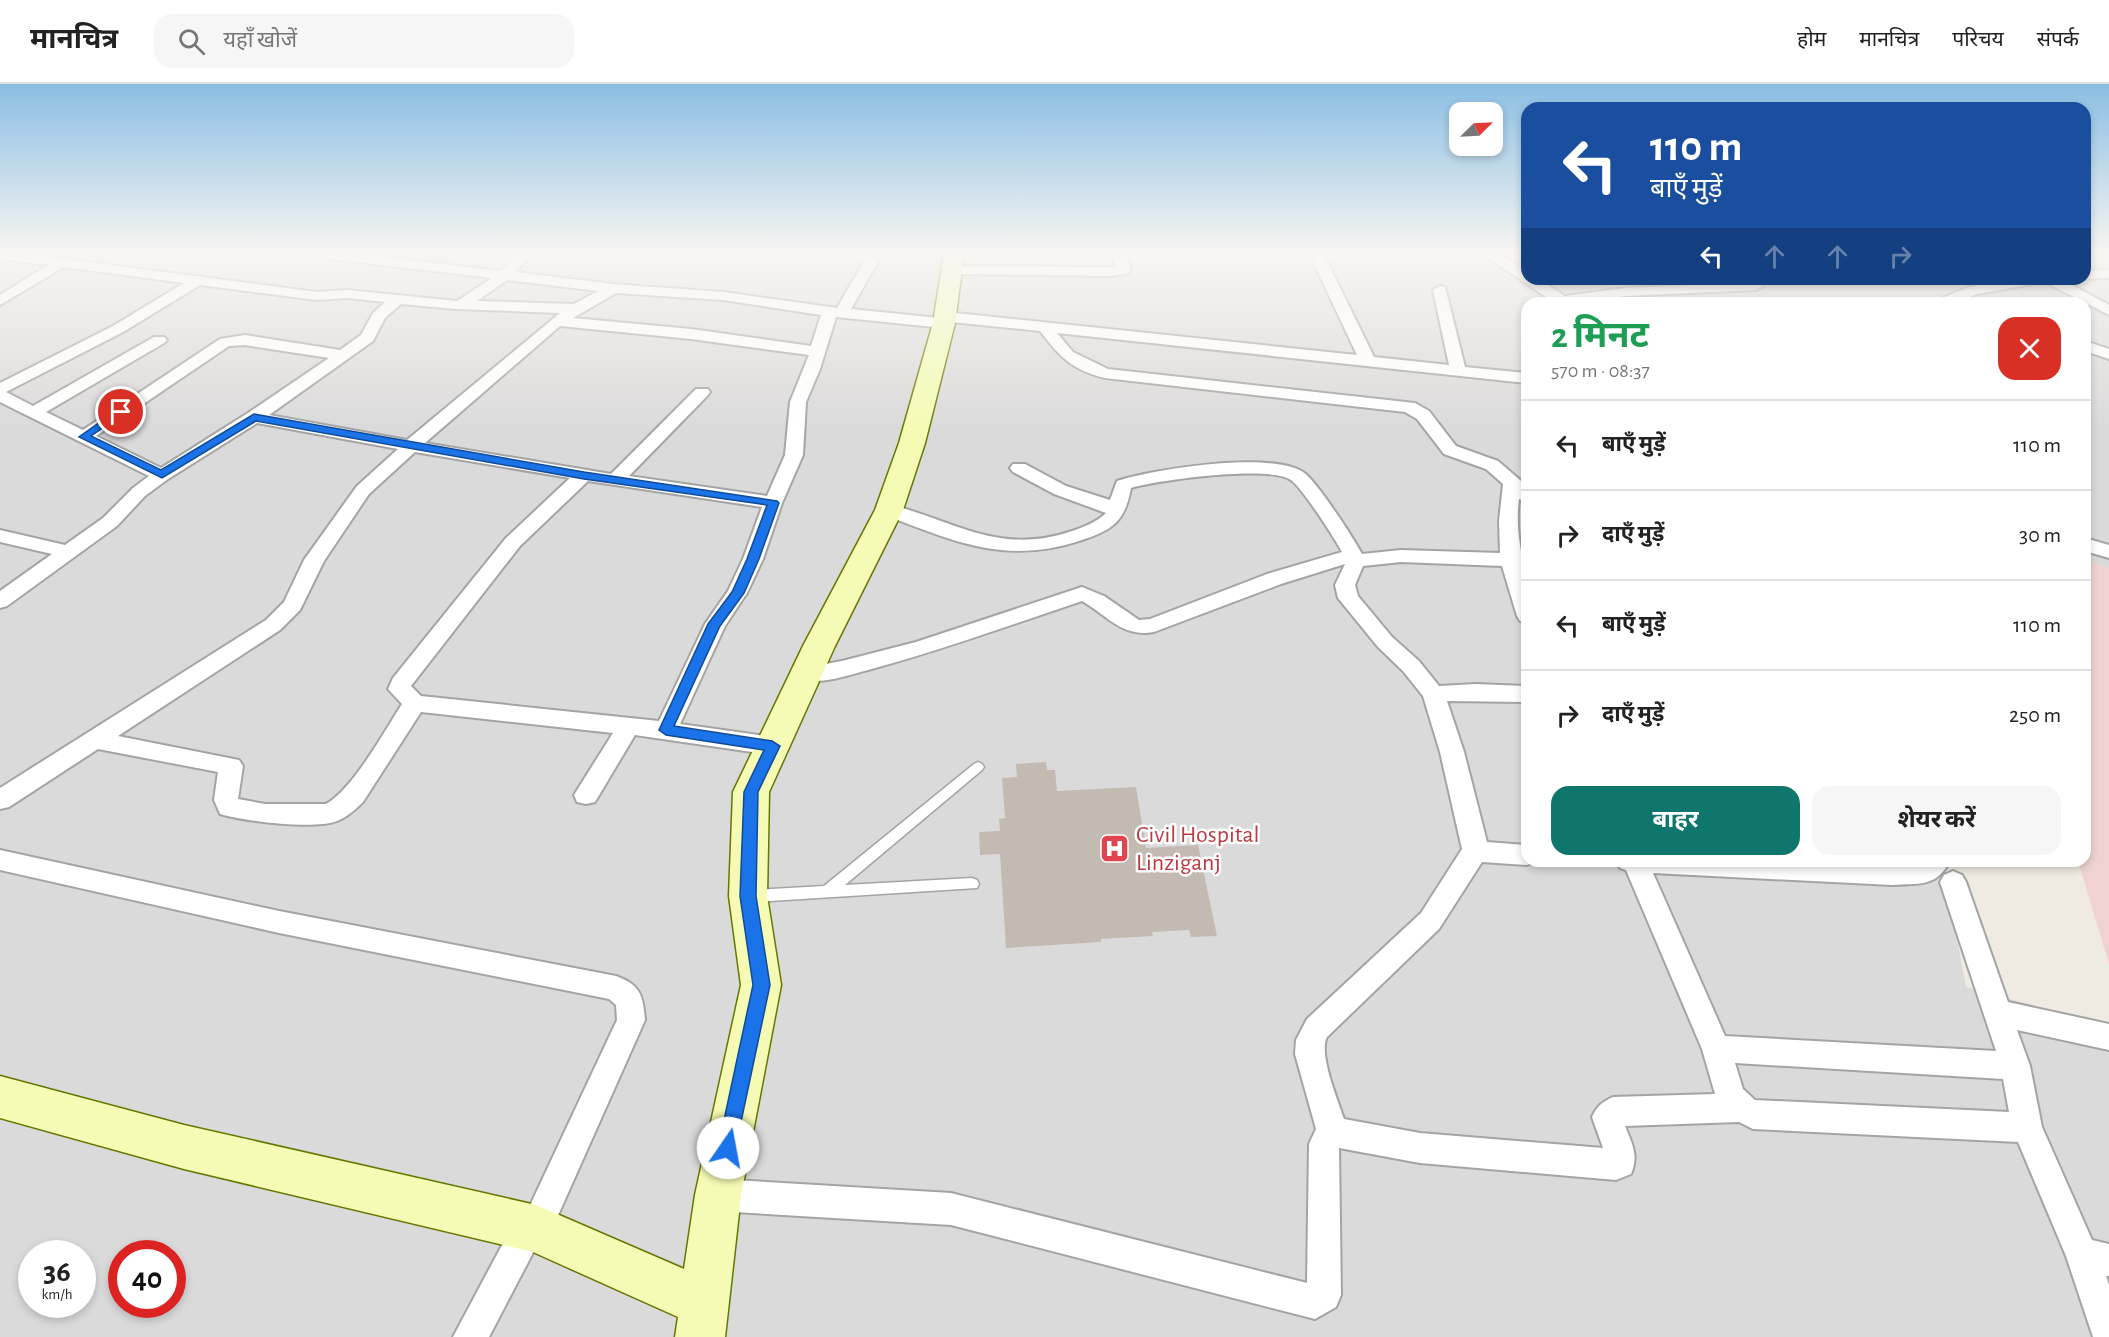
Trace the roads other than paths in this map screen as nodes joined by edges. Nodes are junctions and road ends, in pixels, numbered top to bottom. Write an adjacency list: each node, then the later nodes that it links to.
1 (147, 311): 21 (street)
2 (383, 311): 16 (street)
3 (573, 311): 10 (street)
4 (832, 311): 8 (street)
5 (946, 311): 9 (street)
6 (1344, 311): 18 (street)
7 (1445, 311): 19 (street)
8 (836, 312): 9 (street); 14 (street)
9 (945, 320): 11 (street); 35 (street)
10 (557, 321): 14 (street); 27 (street)
11 (1045, 327): 18 (street); 32 (street)
12 (159, 340): 24 (street)
13 (2091, 348): 15 (street)
14 (817, 351): 33 (street)
15 (2108, 354): 17 (street)
16 (343, 355): 25 (street); 26 (street)
17 (2091, 360)
18 (1368, 361): 19 (street)
19 (1458, 370): 20 (street)
20 (1521, 377)
21 (0, 389)
22 (702, 392): 31 (street)
23 (0, 396): 24 (street)
24 (34, 412): 26 (street)
25 (254, 417): 27 (street); 29 (street)
26 (84, 437): 29 (street)
27 (411, 446): 30 (street); 50 (street)
28 (1019, 468): 34 (street)
29 (162, 475): 38 (street)
30 (584, 476): 31 (street); 47 (street)
31 (615, 480): 33 (street)
32 (1519, 490): 41 (street)
33 (773, 503): 49 (street)
34 (1118, 509): 35 (street); 40 (street)
35 (888, 510): 44 (street)
36 (0, 536): 38 (street)
37 (2091, 546): 39 (street)
38 (69, 552): 43 (street)
39 (2109, 552)
40 (1355, 558): 41 (street); 44 (street); 45 (street)
41 (1510, 560): 42 (street)
42 (1521, 596)
43 (0, 601)
44 (806, 674): 51 (street)
45 (1433, 694): 46 (street); 55 (street)
46 (1521, 694)
47 (415, 703): 48 (street); 50 (street)
48 (629, 726): 49 (street); 53 (street)
49 (666, 730): 51 (street)
50 (96, 740): 54 (street)
51 (772, 746): 63 (street)
52 (978, 767): 62 (lane)
53 (586, 795)
54 (0, 800)
55 (1475, 851): 56 (street); 71 (street)
56 (1521, 855)
57 (0, 860): 73 (street)
58 (1638, 867): 66 (street)
59 (1766, 867): 60 (street)
60 (1945, 871): 64 (street)
61 (972, 884): 62 (lane)
62 (828, 891): 63 (lane)
63 (748, 896): 72 (street)
64 (1997, 1013): 65 (street); 67 (street)
65 (2109, 1037)
66 (1716, 1049): 67 (street); 69 (street)
67 (2015, 1066): 70 (street)
68 (0, 1097): 73 (street)
69 (1741, 1108): 70 (street); 71 (street)
70 (2027, 1128): 74 (street)
71 (1332, 1132): 72 (street)
72 (718, 1195): 75 (street)
73 (532, 1228): 75 (street); 77 (street)
74 (2095, 1257): 76 (street)
75 (702, 1320)
76 (2109, 1334)
77 (470, 1337)

